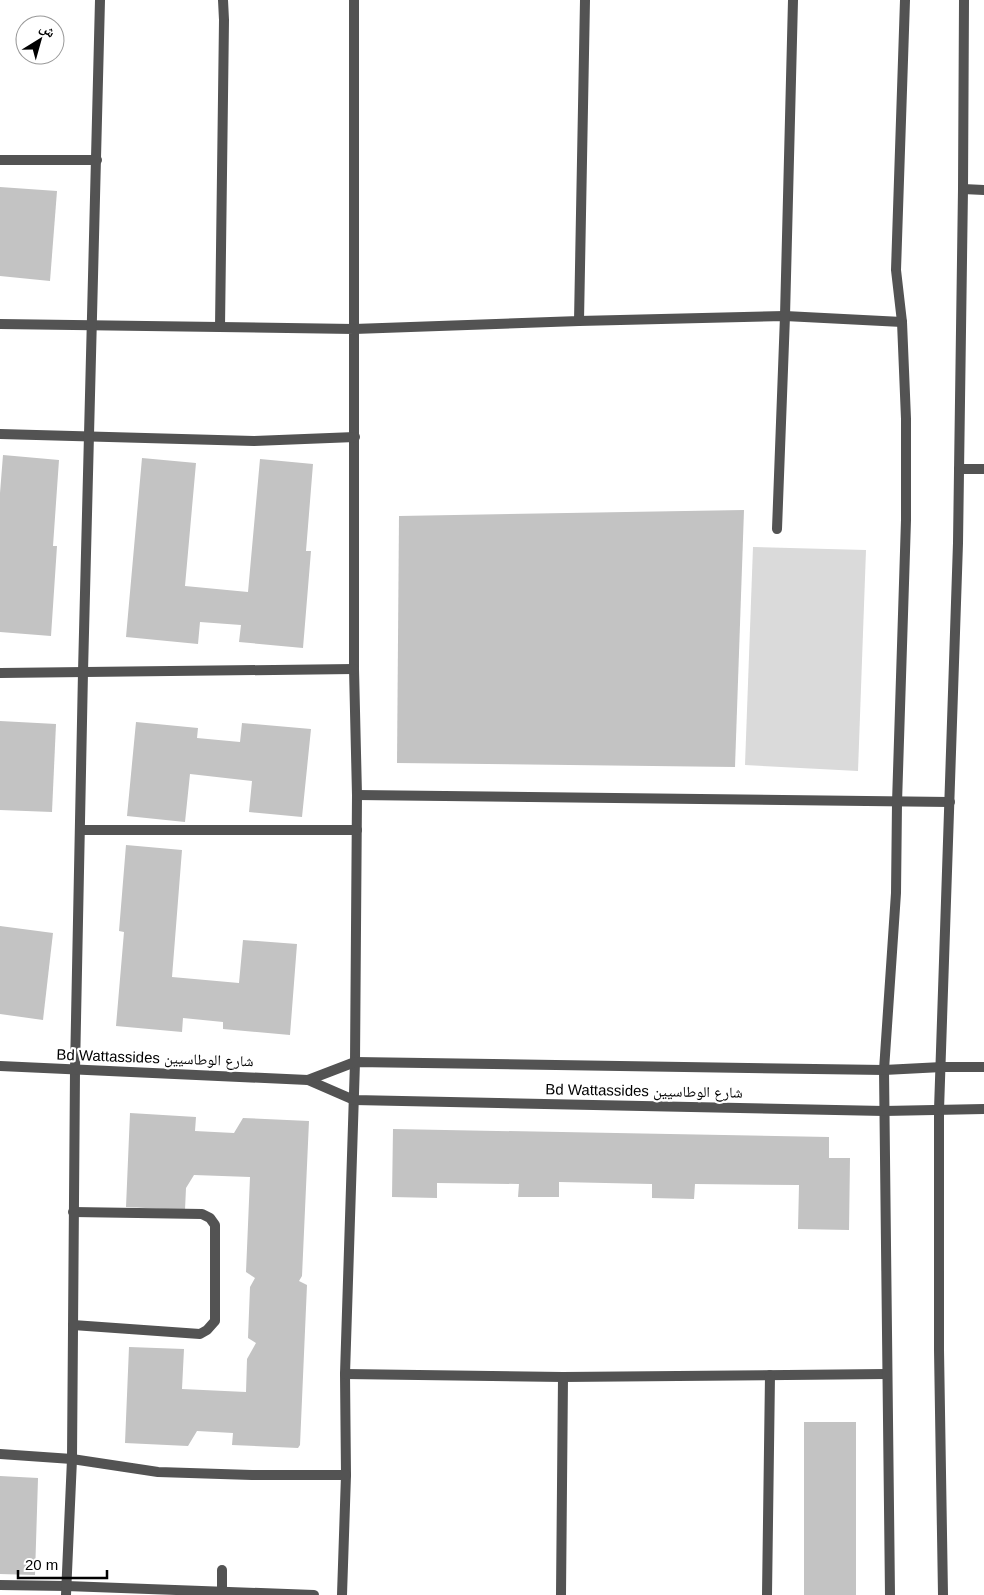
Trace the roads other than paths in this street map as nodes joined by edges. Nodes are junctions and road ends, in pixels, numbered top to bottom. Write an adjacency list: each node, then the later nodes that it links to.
1 (100, 0): 9 (street)
2 (223, 0): 17 (street)
3 (354, 0): 18 (street)
4 (585, 0): 13 (street)
5 (793, 0): 12 (street)
6 (906, 0): 14 (street)
7 (964, 0): 10 (street)
8 (0, 160): 9 (street)
9 (97, 160): 16 (street)
10 (963, 189): 11 (street); 22 (street)
11 (984, 190)
12 (785, 316): 13 (street); 14 (street); 24 (street)
13 (579, 321): 18 (street)
14 (902, 322): 30 (street)
15 (0, 324): 16 (street)
16 (93, 326): 17 (street); 20 (street)
17 (220, 327): 18 (street)
18 (354, 329): 21 (street)
19 (0, 434): 20 (street)
20 (90, 436): 21 (street); 26 (street)
21 (355, 437): 25 (street)
22 (959, 469): 23 (street); 29 (street)
23 (984, 469)
24 (777, 529)
25 (354, 669): 26 (street); 28 (street)
26 (83, 672): 27 (street); 31 (street)
27 (0, 673)
28 (357, 795): 30 (street); 32 (street)
29 (950, 802): 30 (street); 35 (street)
30 (897, 803): 38 (street)
31 (80, 830): 32 (street); 37 (street)
32 (357, 830): 33 (street)
33 (355, 1062): 38 (street, Bd Wattassides شارع الوطاسيين); 39 (street, Bd Wattassides شارع الوطاسيين); 40 (street)
34 (0, 1066): 37 (street, Bd Wattassides شارع الوطاسيين)
35 (942, 1067): 36 (street, Bd Wattassides شارع الوطاسيين); 38 (street, Bd Wattassides شارع الوطاسيين); 42 (street)
36 (984, 1068)
37 (75, 1070): 39 (street, Bd Wattassides شارع الوطاسيين); 44 (street)
38 (884, 1070): 43 (street)
39 (308, 1080): 40 (street, Bd Wattassides شارع الوطاسيين)
40 (354, 1100): 43 (street, Bd Wattassides شارع الوطاسيين); 46 (street)
41 (984, 1109): 42 (street, Bd Wattassides شارع الوطاسيين)
42 (940, 1110): 43 (street, Bd Wattassides شارع الوطاسيين); 62 (street)
43 (884, 1111): 47 (street)
44 (74, 1212): 45 (street); 45 (street)
45 (73, 1325): 51 (street)
46 (345, 1374): 49 (street); 52 (street)
47 (887, 1374): 48 (street); 61 (street)
48 (770, 1375): 49 (street); 60 (street)
49 (563, 1377): 59 (street)
50 (0, 1454): 51 (street)
51 (72, 1459): 52 (street); 55 (street)
52 (346, 1475): 58 (street)
53 (222, 1570): 56 (street)
54 (0, 1585): 55 (street)
55 (66, 1591): 56 (street)
56 (222, 1594): 57 (street)
57 (314, 1595)
58 (342, 1595)
59 (561, 1595)
60 (767, 1595)
61 (890, 1595)
62 (943, 1595)

